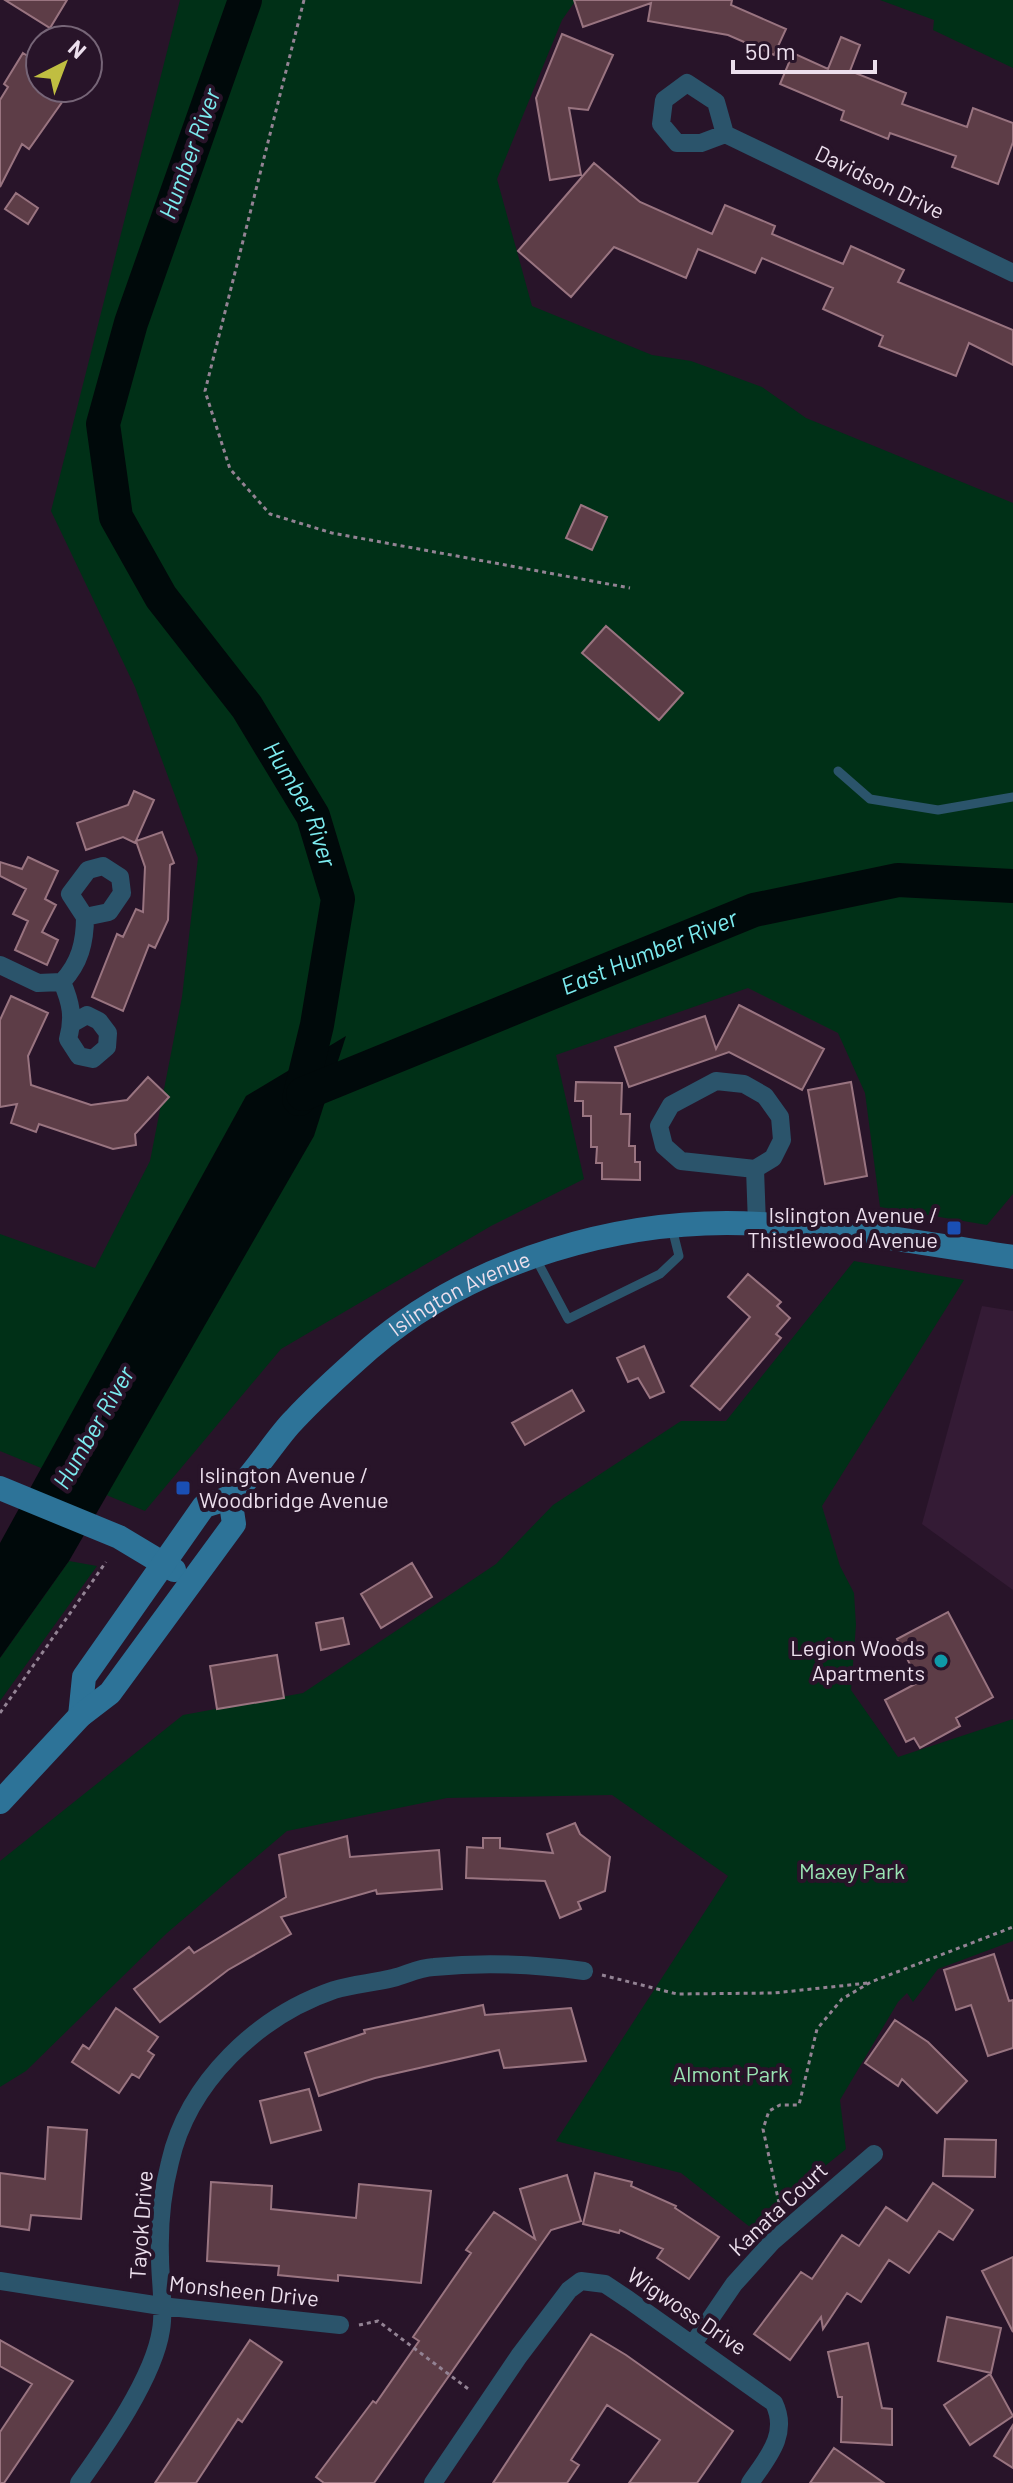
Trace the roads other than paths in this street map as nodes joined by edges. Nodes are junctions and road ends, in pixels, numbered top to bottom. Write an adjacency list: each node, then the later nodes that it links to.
1 (725, 134): 2 (street, Davidson Drive)
2 (1013, 273)
3 (838, 771): 4 (lane)
4 (1013, 797)
5 (85, 917): 7 (street)
6 (0, 965): 7 (street)
7 (62, 982): 8 (street)
8 (73, 1023)
9 (755, 1169): 9 (street); 10 (street)
10 (757, 1224): 11 (main road, Islington Avenue); 13 (main road, Islington Avenue)
11 (671, 1226): 12 (main road, Islington Avenue); 12 (lane)
12 (535, 1257): 15 (main road, Islington Avenue)
13 (1013, 1257)
14 (0, 1488): 16 (main road)
15 (230, 1497): 16 (main road, Islington Avenue); 17 (main road)
16 (163, 1563): 17 (main road); 18 (main road, Islington Avenue)
17 (193, 1582): 18 (main road)
18 (80, 1716): 19 (main road)
19 (0, 1802)
20 (584, 1971): 23 (street, Tayok Drive)
21 (874, 2154): 25 (street, Kanata Court)
22 (0, 2281): 23 (street, Monsheen Drive)
23 (161, 2306): 24 (street, Monsheen Drive); 26 (street, Tayok Drive)
24 (340, 2325)
25 (693, 2344): 27 (street, Wigwoss Drive); 28 (street, Wigwoss Drive)
26 (79, 2483)
27 (433, 2483)
28 (750, 2483)

